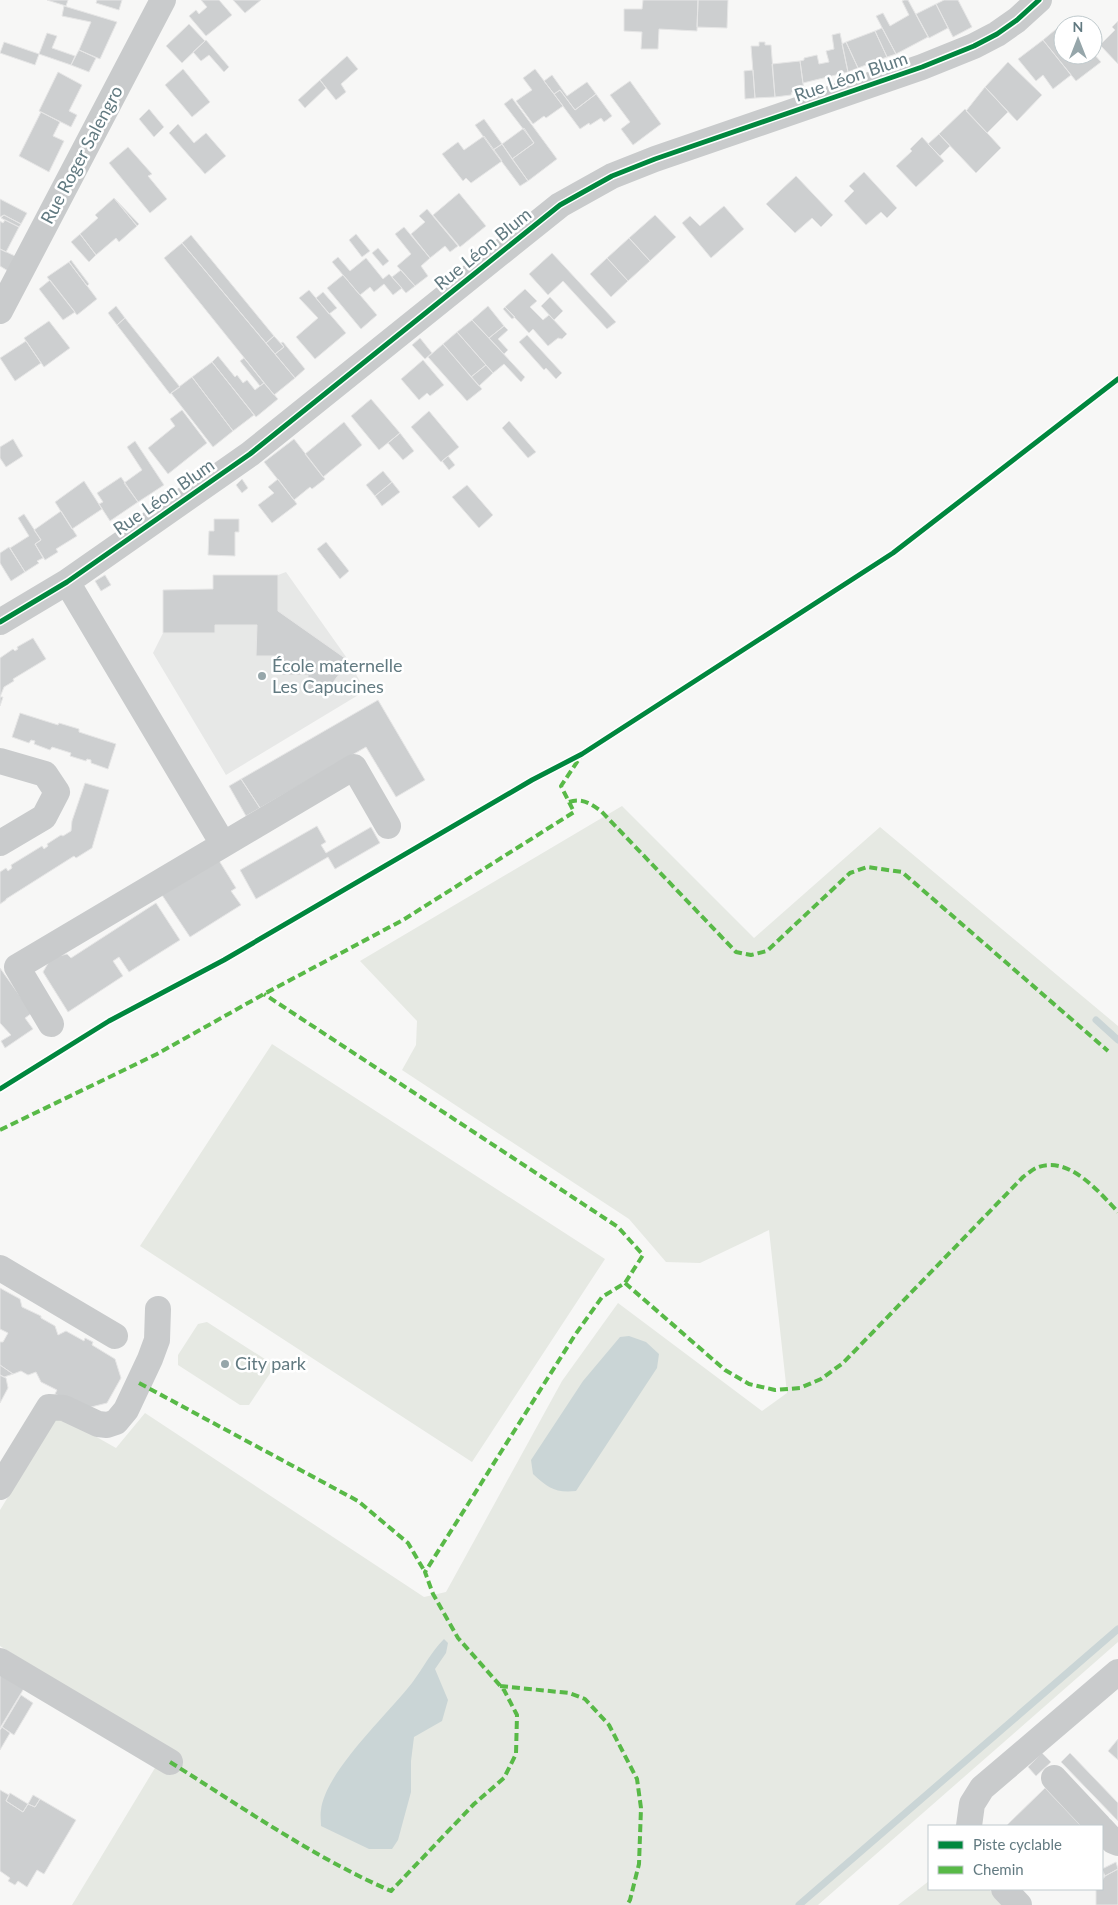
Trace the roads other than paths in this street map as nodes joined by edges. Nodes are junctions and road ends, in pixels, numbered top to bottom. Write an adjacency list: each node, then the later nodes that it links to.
1 (163, 0): 3 (street, Rue Roger Salengro)
2 (1039, 0): 4 (street, Rue Léon Blum)
3 (0, 311)
4 (67, 582): 5 (street, Rue Léon Blum); 9 (street)
5 (0, 622)
6 (0, 761): 8 (street)
7 (388, 826): 9 (street)
8 (0, 843)
9 (223, 844): 10 (street)
10 (51, 1024)
11 (0, 1268): 13 (street)
12 (158, 1309): 14 (street)
13 (115, 1336)
14 (0, 1488)
15 (0, 1662): 17 (street)
16 (1118, 1672): 19 (street)
17 (170, 1762)
18 (1054, 1778): 20 (street)
19 (969, 1825)
20 (1098, 1825)
21 (1103, 1830): 22 (street)
22 (1118, 1843)
23 (1005, 1890): 24 (street)
24 (1019, 1905)

